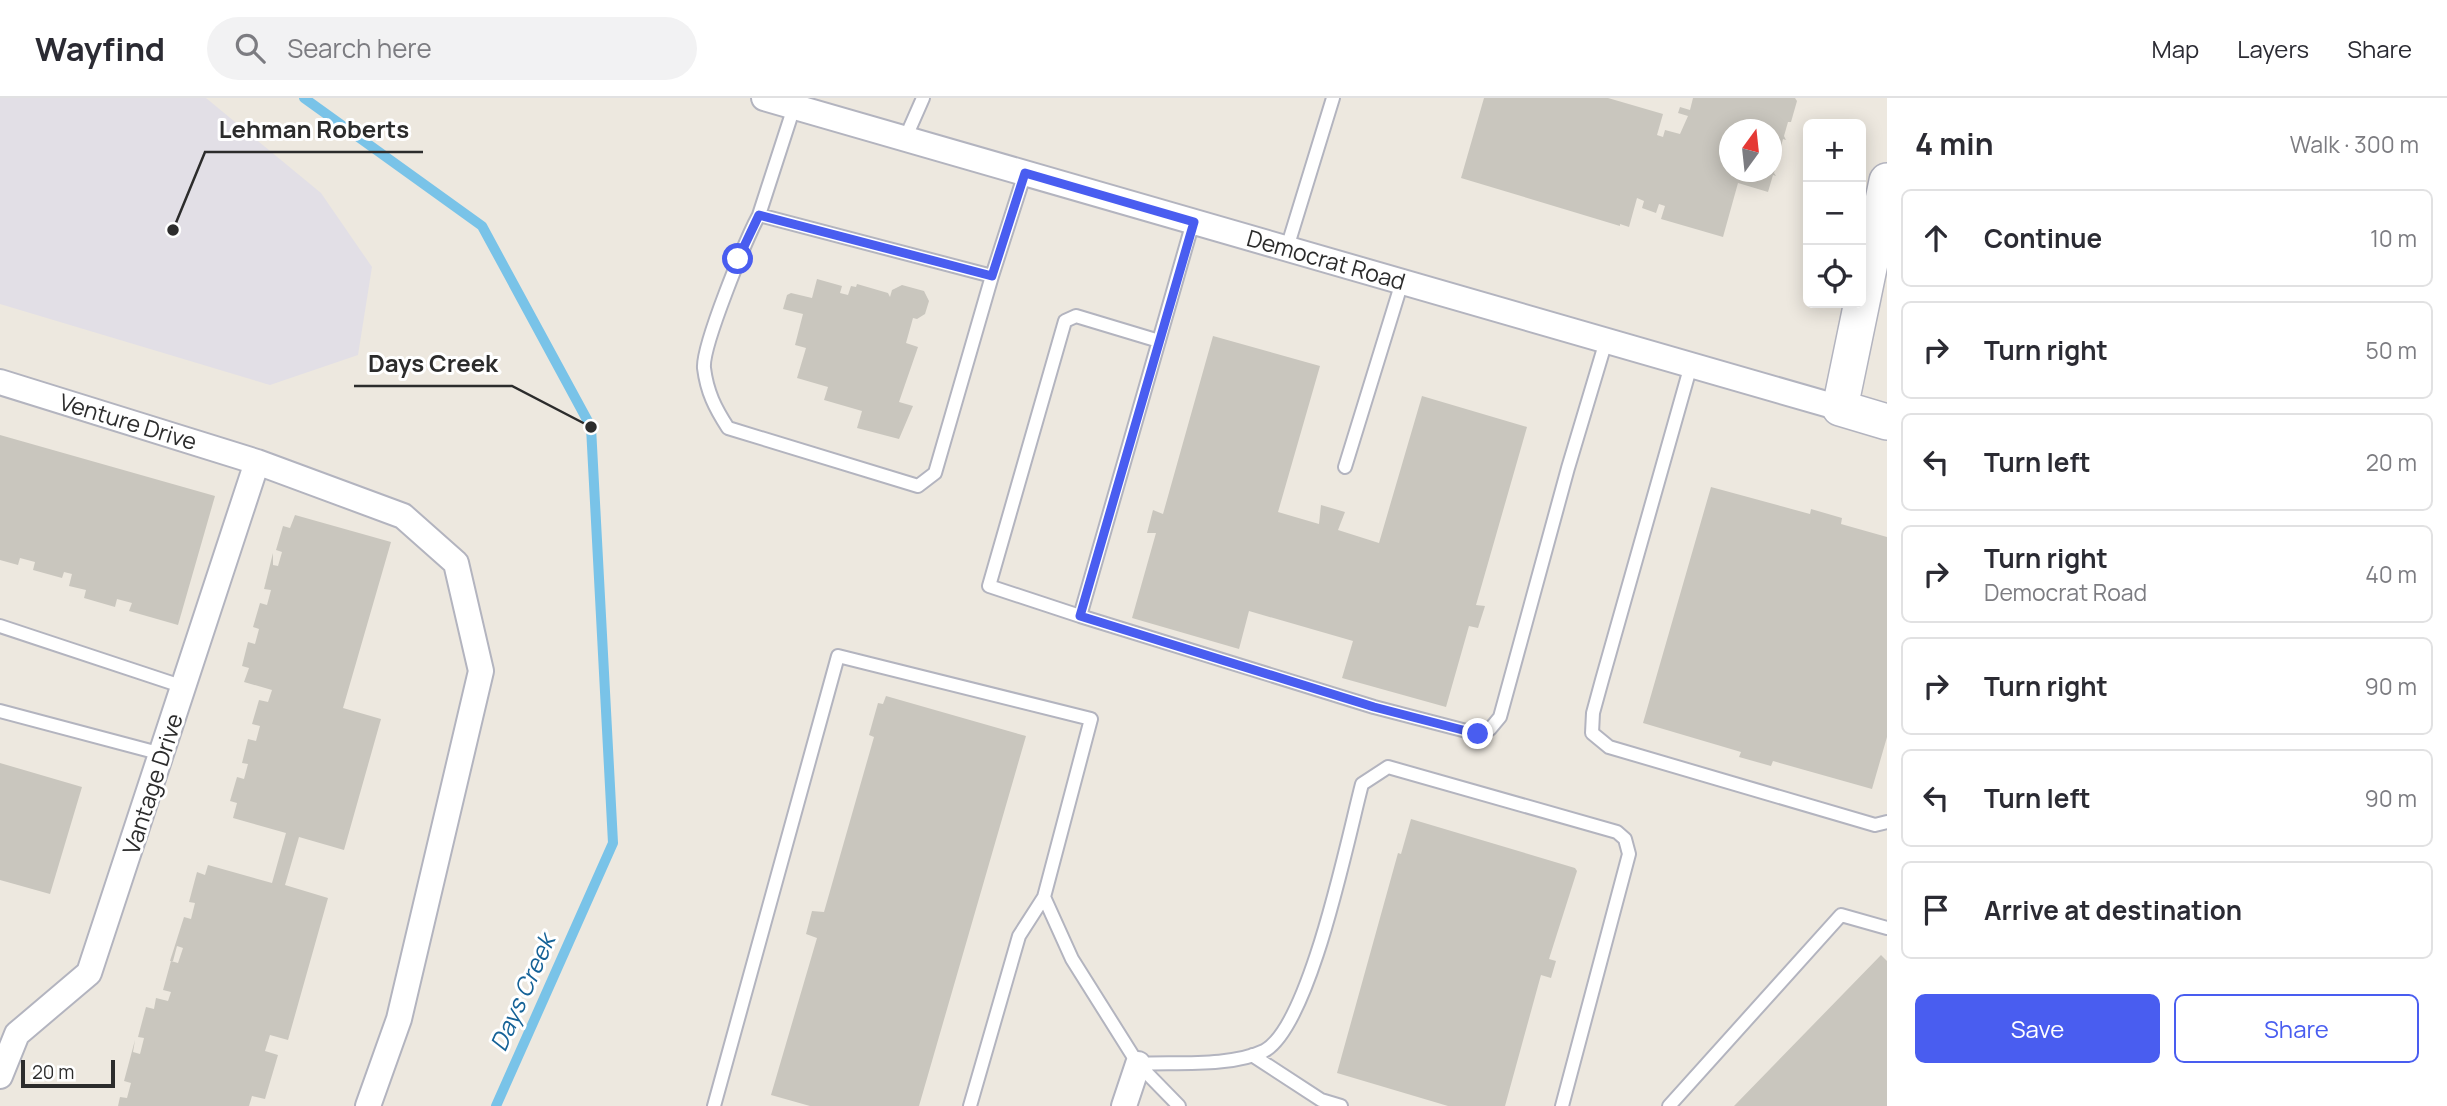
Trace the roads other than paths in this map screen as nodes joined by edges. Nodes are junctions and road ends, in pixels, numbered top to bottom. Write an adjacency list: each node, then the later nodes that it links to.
1 (764, 98): 4 (street, Democrat Road)
2 (923, 98): 5 (lane)
3 (1333, 98): 10 (lane)
4 (794, 107): 5 (street, Democrat Road); 8 (lane)
5 (905, 139): 6 (street, Democrat Road)
6 (1025, 173): 9 (street, Democrat Road); 11 (lane)
7 (1887, 181): 17 (street)
8 (759, 215): 11 (lane); 11 (lane)
9 (1194, 222): 10 (street, Democrat Road); 13 (lane)
10 (1287, 248): 12 (street, Democrat Road)
11 (992, 276)
12 (1402, 282): 14 (street, Democrat Road); 20 (lane)
13 (1159, 341): 21 (lane); 21 (lane)
14 (1606, 341): 15 (street, Democrat Road); 21 (lane)
15 (1691, 365): 17 (street, Democrat Road); 26 (lane)
16 (0, 382): 19 (street, Venture Drive)
17 (1840, 408): 18 (street, Democrat Road)
18 (1887, 422)
19 (257, 462): 23 (street, Vantage Drive); 32 (street, Venture Drive)
20 (1345, 467)
21 (1080, 616)
22 (0, 626): 23 (lane)
23 (184, 687): 25 (street, Vantage Drive)
24 (0, 710): 25 (lane)
25 (162, 754): 31 (street, Vantage Drive)
26 (1887, 822)
27 (1044, 897): 30 (lane); 33 (lane); 34 (lane)
28 (1887, 928): 39 (lane)
29 (1252, 1055): 30 (lane); 37 (lane); 38 (lane)
30 (1138, 1063): 35 (street); 36 (lane)
31 (0, 1076)
32 (368, 1106)
33 (714, 1106)
34 (970, 1106)
35 (1124, 1106)
36 (1179, 1106)
37 (1341, 1106)
38 (1562, 1106)
39 (1669, 1106)

